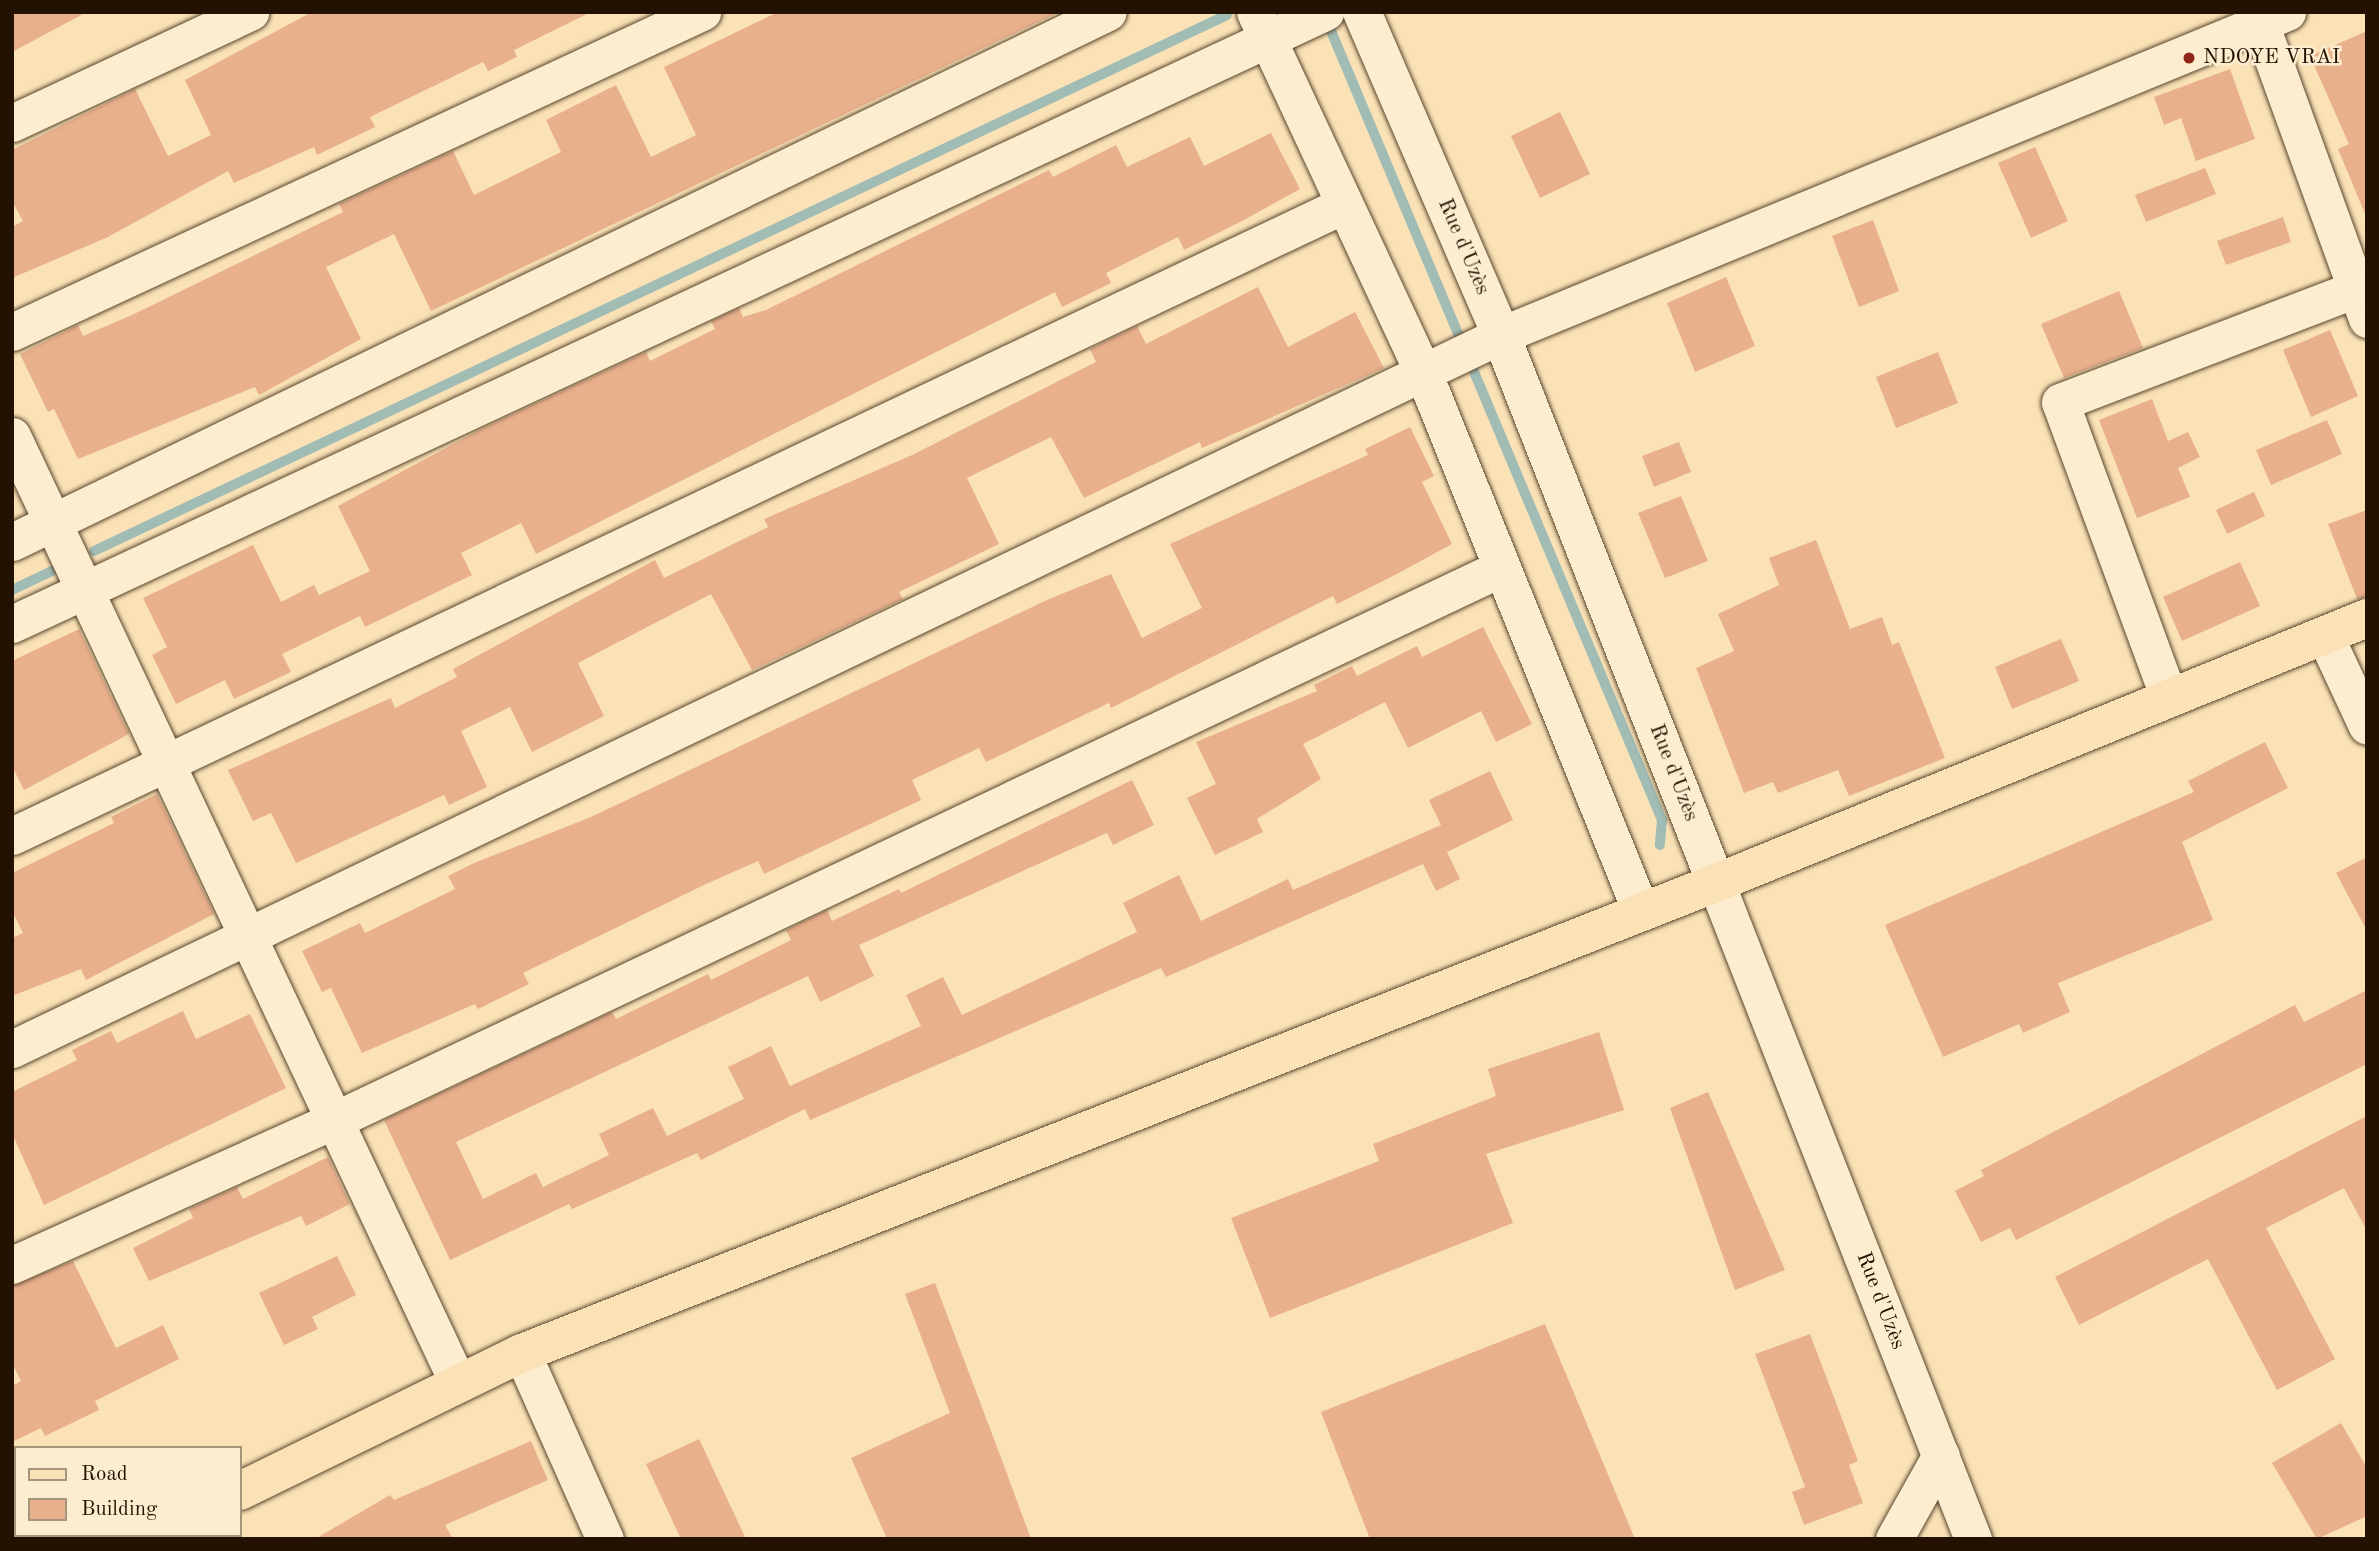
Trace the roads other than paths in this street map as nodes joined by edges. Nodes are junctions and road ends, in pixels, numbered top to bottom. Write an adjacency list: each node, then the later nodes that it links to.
1 (250, 12): 8 (street)
2 (702, 12): 11 (street)
3 (1108, 12): 15 (street)
4 (1325, 12): 7 (street)
5 (1362, 12): 12 (street, Rue d'Uzès)
6 (2273, 18): 10 (street); 12 (street)
7 (1261, 26): 9 (street); 18 (street)
8 (12, 122)
9 (1341, 206): 13 (street); 24 (street)
10 (2363, 298): 22 (street)
11 (12, 332)
12 (1501, 335): 13 (street); 26 (street, Rue d'Uzès)
13 (1423, 372): 17 (street); 28 (street)
14 (12, 436): 15 (street)
15 (53, 524): 16 (street); 18 (street)
16 (12, 542)
17 (1499, 569): 27 (street); 30 (street)
18 (85, 590): 20 (street); 24 (street)
19 (2367, 618): 21 (main road)
20 (12, 624)
21 (2325, 636): 22 (main road); 23 (street)
22 (2169, 698): 26 (main road)
23 (2367, 726)
24 (168, 764): 25 (street); 28 (street)
25 (12, 836)
26 (1716, 883): 27 (main road); 34 (street, Rue d'Uzès)
27 (1640, 909): 32 (main road)
28 (249, 938): 29 (street); 30 (street)
29 (12, 1049)
30 (335, 1120): 31 (street); 33 (street)
31 (12, 1265)
32 (522, 1353): 33 (main road); 36 (street)
33 (457, 1381): 35 (main road)
34 (1941, 1455): 37 (street); 38 (street, Rue d'Uzès)
35 (242, 1490)
36 (605, 1539)
37 (1894, 1539)
38 (1973, 1539)

